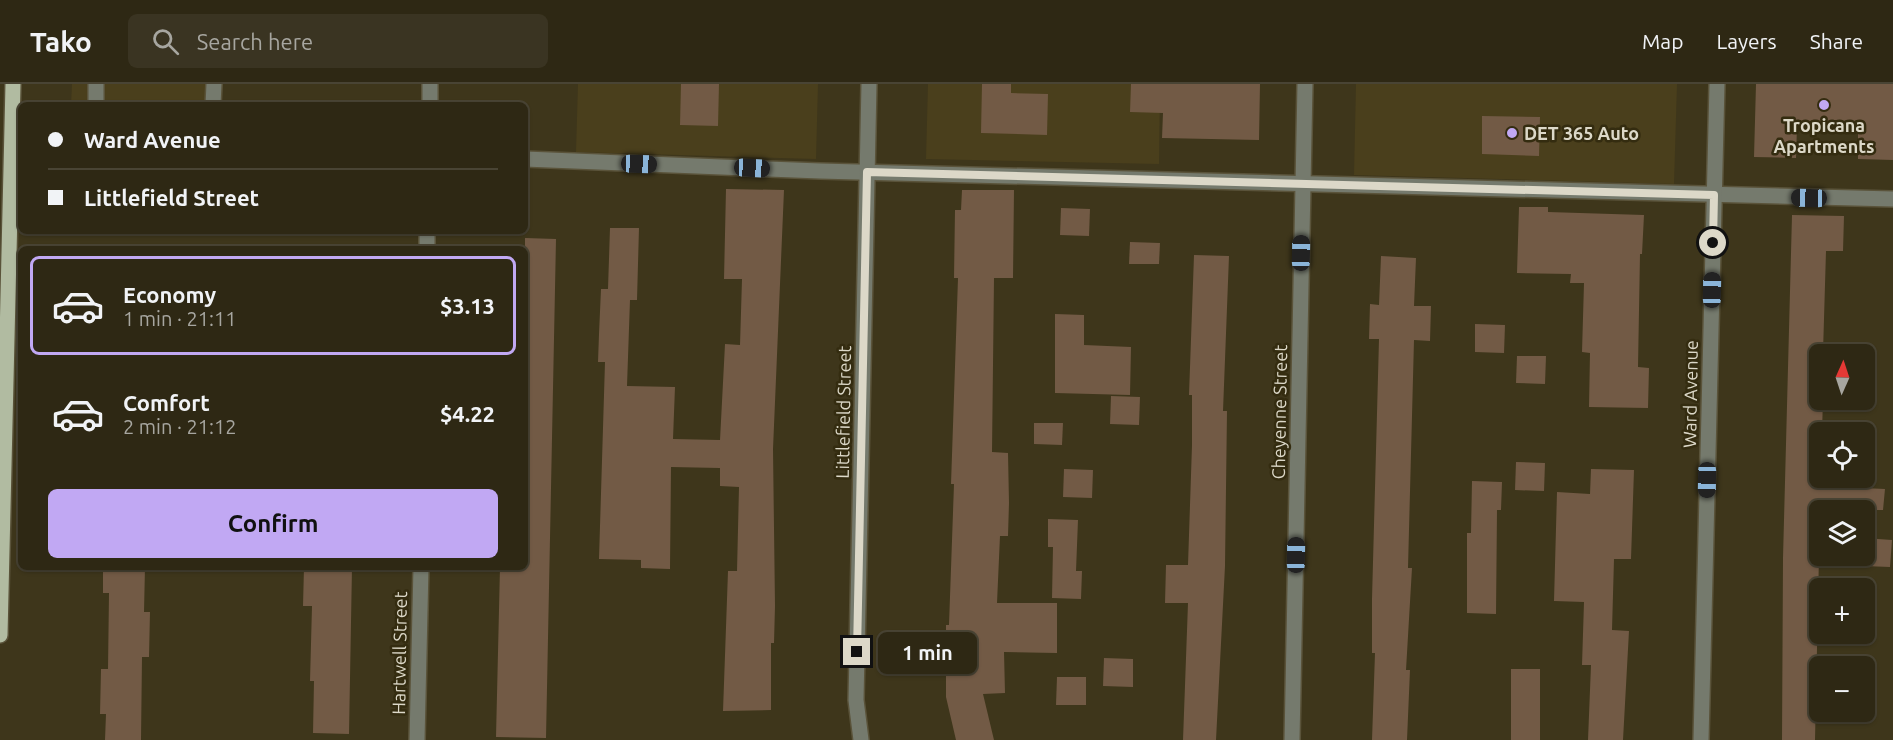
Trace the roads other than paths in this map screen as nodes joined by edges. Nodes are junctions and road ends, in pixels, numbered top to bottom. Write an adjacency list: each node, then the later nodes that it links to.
1 (13, 84): 11 (main road)
2 (96, 84): 8 (street)
3 (214, 84): 9 (street)
4 (430, 84): 10 (street)
5 (869, 84): 13 (street, Littlefield Street)
6 (1305, 84): 15 (street, Cheyenne Street)
7 (1717, 84): 16 (street, Ward Avenue)
8 (96, 102)
9 (213, 102)
10 (430, 102)
11 (16, 124): 14 (main road)
12 (528, 159): 13 (street)
13 (867, 172): 15 (street); 21 (street, Littlefield Street)
14 (16, 184): 19 (main road)
15 (1302, 184): 16 (street); 22 (street, Cheyenne Street)
16 (1714, 195): 17 (street); 23 (street, Ward Avenue)
17 (1893, 199)
18 (421, 570): 20 (street, Hartwell Street)
19 (0, 635)
20 (417, 740)
21 (861, 740)
22 (1292, 740)
23 (1701, 740)

